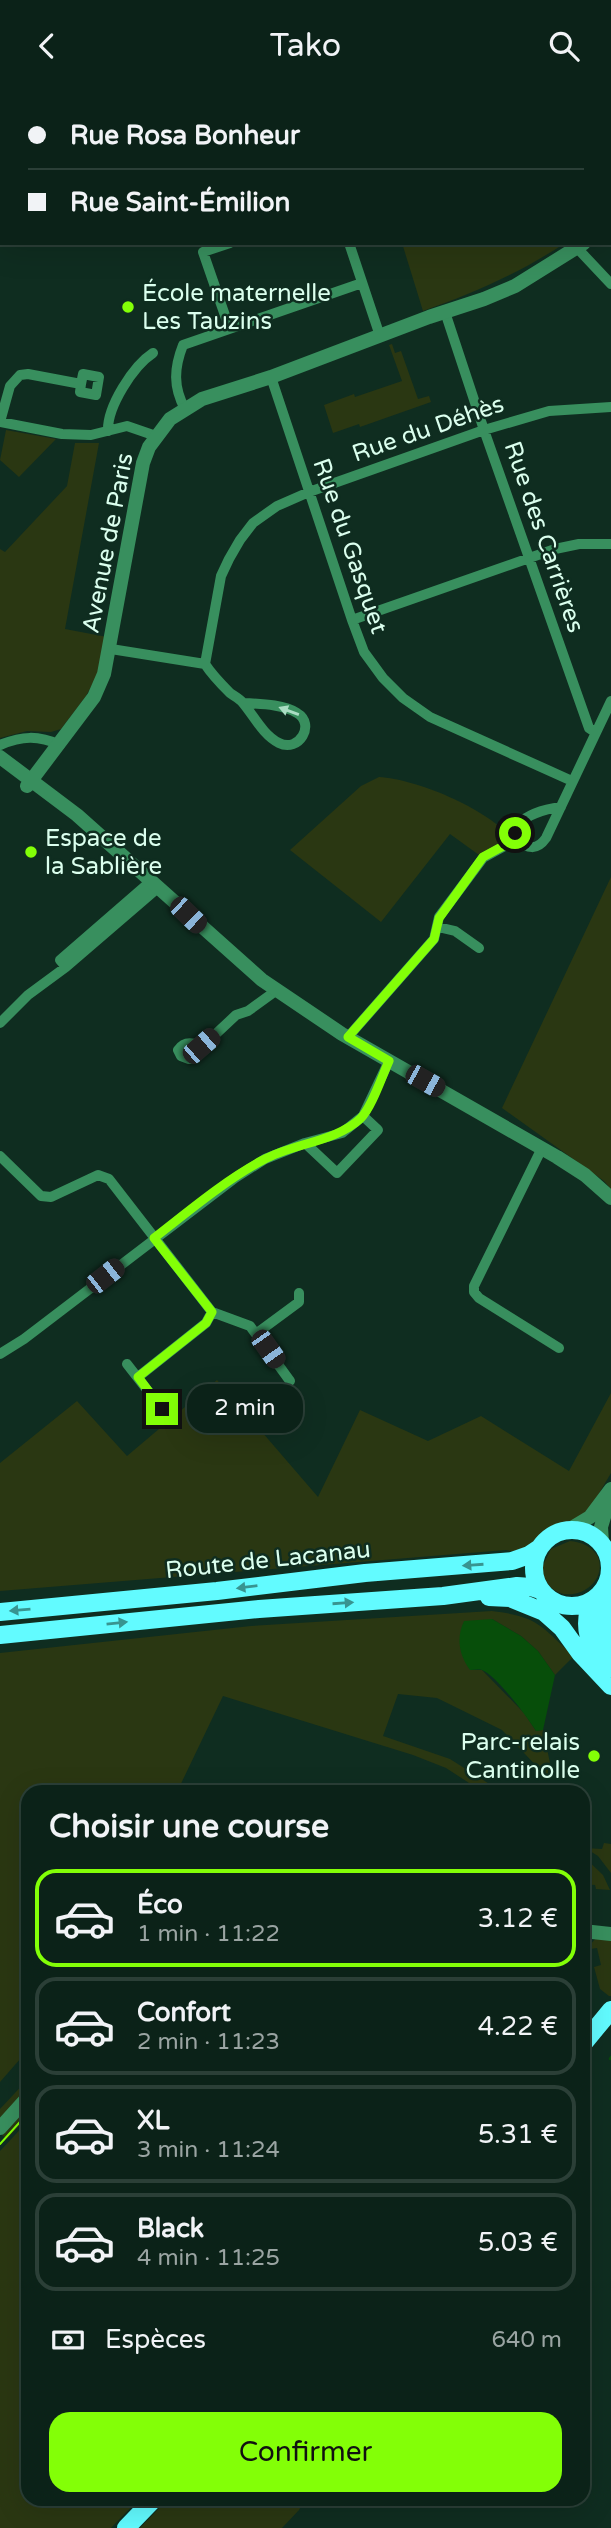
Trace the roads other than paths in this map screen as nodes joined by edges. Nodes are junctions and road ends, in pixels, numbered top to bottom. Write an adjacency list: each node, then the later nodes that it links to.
1 (218, 245): 4 (street)
2 (350, 245): 5 (street)
3 (581, 246): 6 (street); 7 (street, Avenue de Paris)
4 (201, 248): 8 (street)
5 (362, 283): 8 (street); 9 (street)
6 (611, 284)
7 (445, 312): 9 (street, Avenue de Paris); 16 (street, Rue des Carrières)
8 (229, 327): 14 (street)
9 (380, 336): 11 (street, Avenue de Paris)
10 (153, 353): 17 (street)
11 (271, 377): 14 (street, Avenue de Paris); 19 (street, Rue du Gasquet)
12 (81, 384): 15 (street)
13 (611, 407): 16 (street, Rue du Déhès)
14 (185, 408): 18 (street, Avenue de Paris)
15 (0, 422): 17 (street)
16 (484, 430): 19 (street, Rue du Déhès); 21 (street, Rue des Carrières)
17 (108, 431): 18 (street)
18 (156, 436): 23 (street, Avenue de Paris)
19 (309, 492): 22 (street, Rue du Gasquet); 24 (street, Rue du Déhès)
20 (611, 544): 21 (street)
21 (528, 557): 22 (street); 27 (street, Rue des Carrières)
22 (352, 620): 33 (street, Rue du Gasquet)
23 (111, 649): 24 (street); 29 (street, Avenue de Paris)
24 (205, 664): 26 (street)
25 (611, 701): 27 (street)
26 (243, 703): 26 (street, one-way to 26)
27 (596, 732): 33 (street)
28 (0, 745): 29 (street)
29 (60, 745): 32 (street, Avenue de Paris)
30 (0, 757): 32 (street)
31 (0, 767): 32 (street)
32 (31, 781): 36 (street)
33 (572, 781): 34 (street)
34 (561, 807): 35 (street); 35 (street)
35 (516, 839): 37 (street)
36 (155, 884): 39 (street); 40 (street)
37 (438, 927): 38 (street); 41 (street)
38 (479, 948)
39 (277, 990): 41 (street); 42 (street)
40 (0, 1023)
41 (348, 1037): 43 (street)
42 (201, 1046)
43 (389, 1061): 44 (street); 46 (street)
44 (363, 1117): 45 (street); 45 (street)
45 (305, 1143): 49 (street)
46 (542, 1148): 48 (street); 53 (street)
47 (0, 1156): 49 (street)
48 (611, 1198)
49 (154, 1238): 51 (street); 54 (street)
50 (299, 1293): 52 (street)
51 (212, 1312): 52 (street); 56 (street)
52 (257, 1333): 57 (street)
53 (559, 1348)
54 (0, 1354)
55 (127, 1364): 56 (street)
56 (138, 1377): 58 (street)
57 (290, 1381)
58 (162, 1409)
59 (611, 1491): 60 (street); 62 (street)
60 (570, 1529): 61 (main road); 62 (main road)
61 (538, 1549): 63 (main road); 67 (main road, Route de Lacanau, one-way to 67)
62 (606, 1550): 64 (main road)
63 (540, 1590): 65 (main road, Route de Lacanau); 66 (main road)
64 (605, 1593): 66 (main road); 69 (main road)
65 (443, 1596): 68 (main road, Route de Lacanau, one-way to 65); 69 (main road)
66 (559, 1605): 69 (main road)
67 (0, 1612)
68 (0, 1635)
69 (609, 1676)
70 (590, 1923): 71 (street)
71 (611, 1925)
72 (590, 1932): 73 (street)
73 (611, 1934)
74 (611, 2010): 76 (main road)
75 (611, 2029): 77 (main road)
76 (590, 2036)
77 (590, 2050)
78 (21, 2105): 79 (street)
79 (0, 2128)
80 (148, 2506): 81 (main road)
81 (132, 2526)

